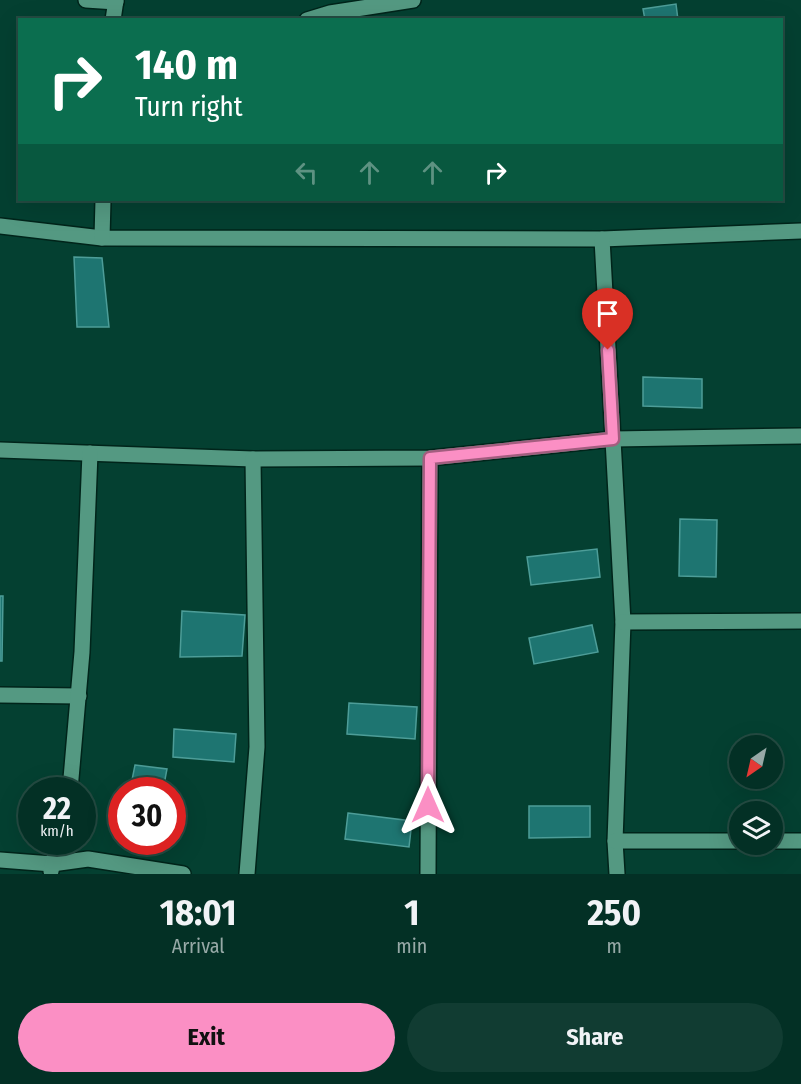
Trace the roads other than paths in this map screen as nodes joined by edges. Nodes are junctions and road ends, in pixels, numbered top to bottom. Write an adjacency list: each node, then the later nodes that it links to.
1 (86, 0): 3 (street)
2 (412, 0): 5 (street)
3 (116, 1): 4 (street)
4 (113, 18)
5 (314, 18)
6 (103, 201): 9 (street)
7 (0, 226): 9 (street)
8 (801, 231): 10 (street)
9 (102, 238): 10 (street)
10 (602, 239): 12 (street)
11 (801, 436): 12 (street)
12 (613, 439): 15 (street); 18 (street)
13 (0, 450): 14 (street)
14 (90, 453): 16 (street); 20 (street)
15 (430, 458): 16 (street); 30 (street)
16 (253, 459): 29 (street)
17 (801, 621): 18 (street)
18 (623, 622): 22 (street)
19 (0, 695): 20 (street)
20 (79, 696): 21 (street)
21 (71, 777)
22 (615, 841): 23 (street); 31 (street)
23 (729, 841)
24 (783, 841): 25 (street)
25 (801, 841)
26 (0, 860): 27 (street)
27 (51, 869): 28 (street)
28 (183, 874)
29 (247, 874)
30 (428, 874)
31 (616, 874)

